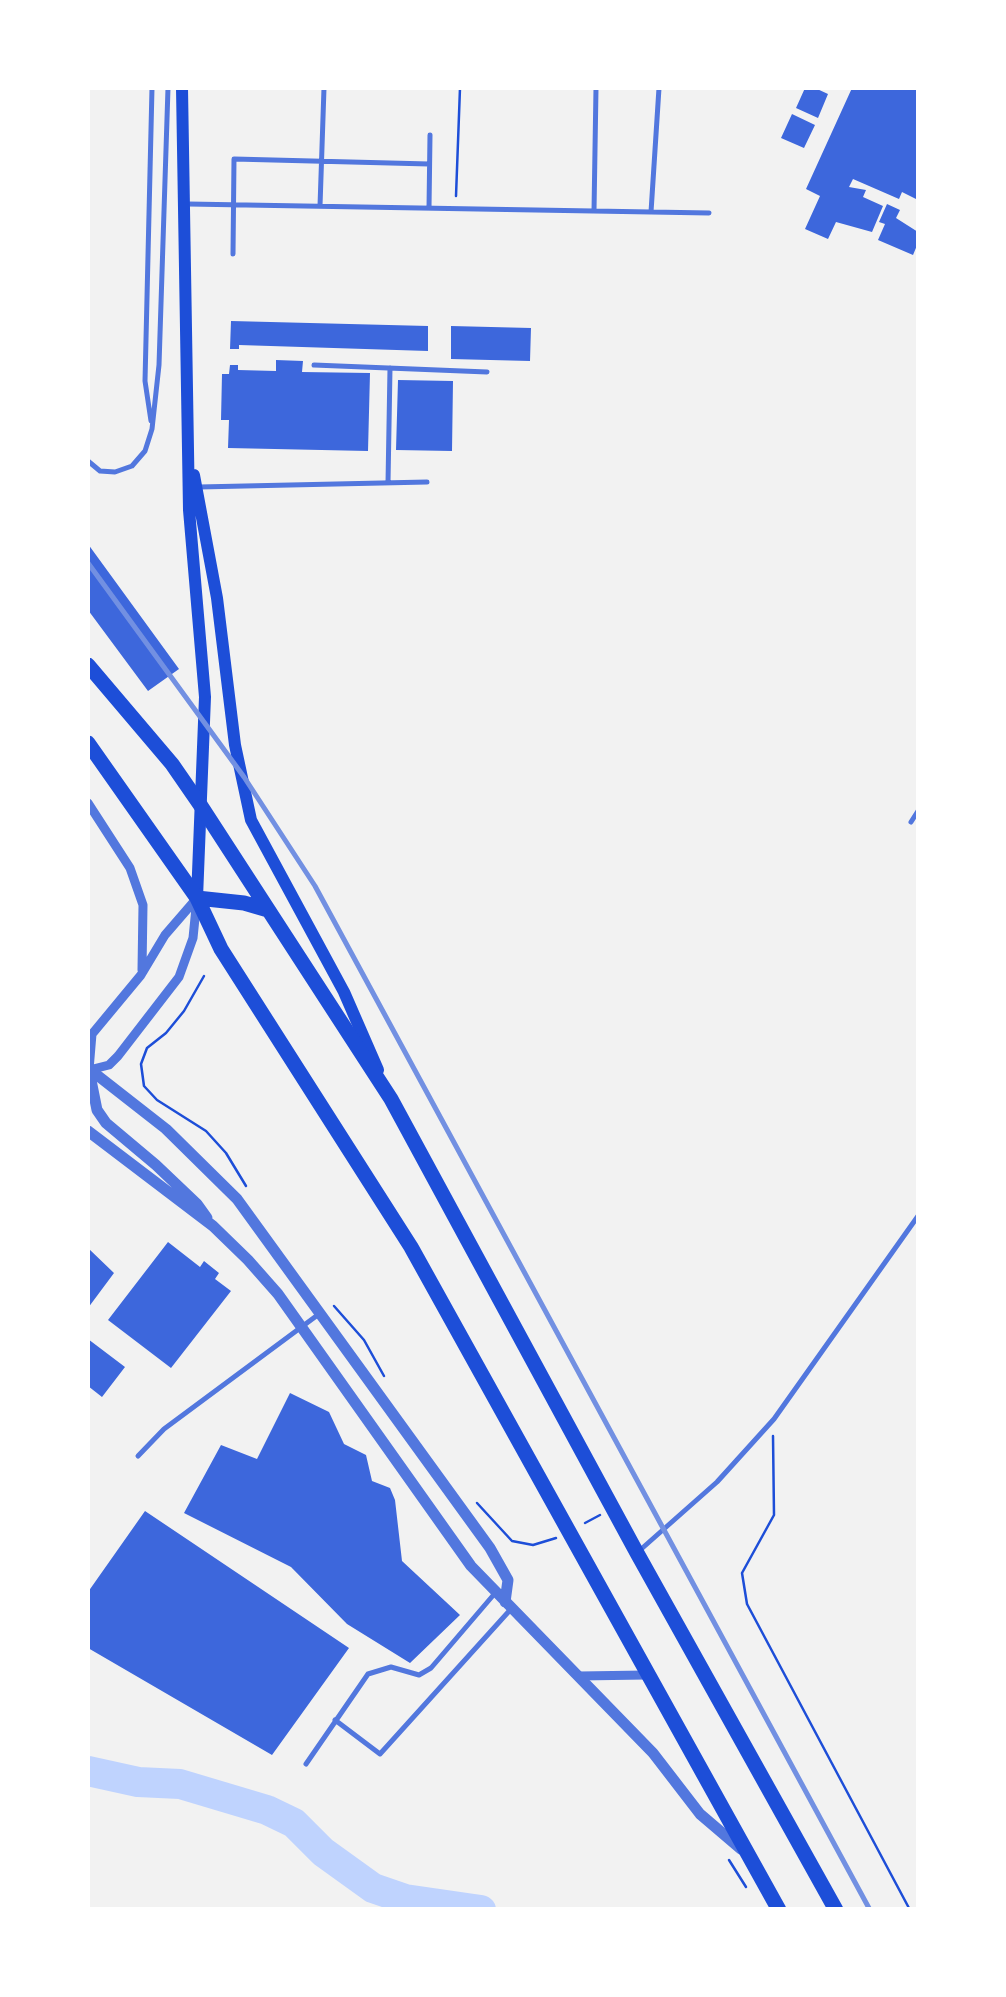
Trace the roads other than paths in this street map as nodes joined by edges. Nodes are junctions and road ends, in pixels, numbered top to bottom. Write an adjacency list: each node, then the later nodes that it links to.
1 (152, 88): 21 (lane)
2 (168, 88): 21 (lane)
3 (182, 88): 10 (main road)
4 (324, 88): 8 (lane)
5 (596, 88): 14 (lane)
6 (659, 88): 15 (lane)
7 (430, 135): 9 (lane)
8 (321, 161): 9 (lane); 11 (lane); 12 (lane)
9 (429, 164): 13 (lane)
10 (185, 204): 11 (lane); 22 (main road)
11 (233, 205): 12 (lane); 17 (lane)
12 (320, 206): 13 (lane)
13 (429, 208): 14 (lane)
14 (594, 211): 15 (lane)
15 (651, 212): 16 (lane)
16 (709, 212)
17 (233, 254)
18 (314, 365): 19 (lane)
19 (390, 368): 20 (lane); 25 (lane)
20 (488, 372)
21 (152, 429): 23 (lane)
22 (187, 438): 26 (main road); 30 (main road)
23 (88, 461)
24 (427, 482): 25 (lane)
25 (388, 483): 26 (lane)
26 (196, 487): 37 (main road)
27 (88, 665): 30 (highway)
28 (88, 743): 33 (highway)
29 (88, 803): 35 (street)
30 (201, 806): 33 (main road); 34 (highway)
31 (918, 811): 32 (lane)
32 (911, 822)
33 (197, 898): 34 (highway); 35 (street); 36 (street); 46 (highway)
34 (268, 910): 37 (highway)
35 (142, 975): 36 (street)
36 (88, 1069): 40 (street); 41 (street)
37 (391, 1099): 44 (highway)
38 (88, 1131): 40 (street)
39 (918, 1216): 44 (lane)
40 (213, 1226): 42 (street)
41 (319, 1314): 42 (lane); 45 (street)
42 (303, 1328): 43 (lane); 45 (street)
43 (138, 1456)
44 (637, 1554): 52 (highway)
45 (504, 1601): 47 (street); 48 (lane); 48 (lane)
46 (646, 1675): 47 (street); 50 (highway)
47 (576, 1676): 50 (street)
48 (335, 1720): 49 (lane)
49 (306, 1764)
50 (748, 1855): 51 (highway)
51 (780, 1910)
52 (836, 1910)

